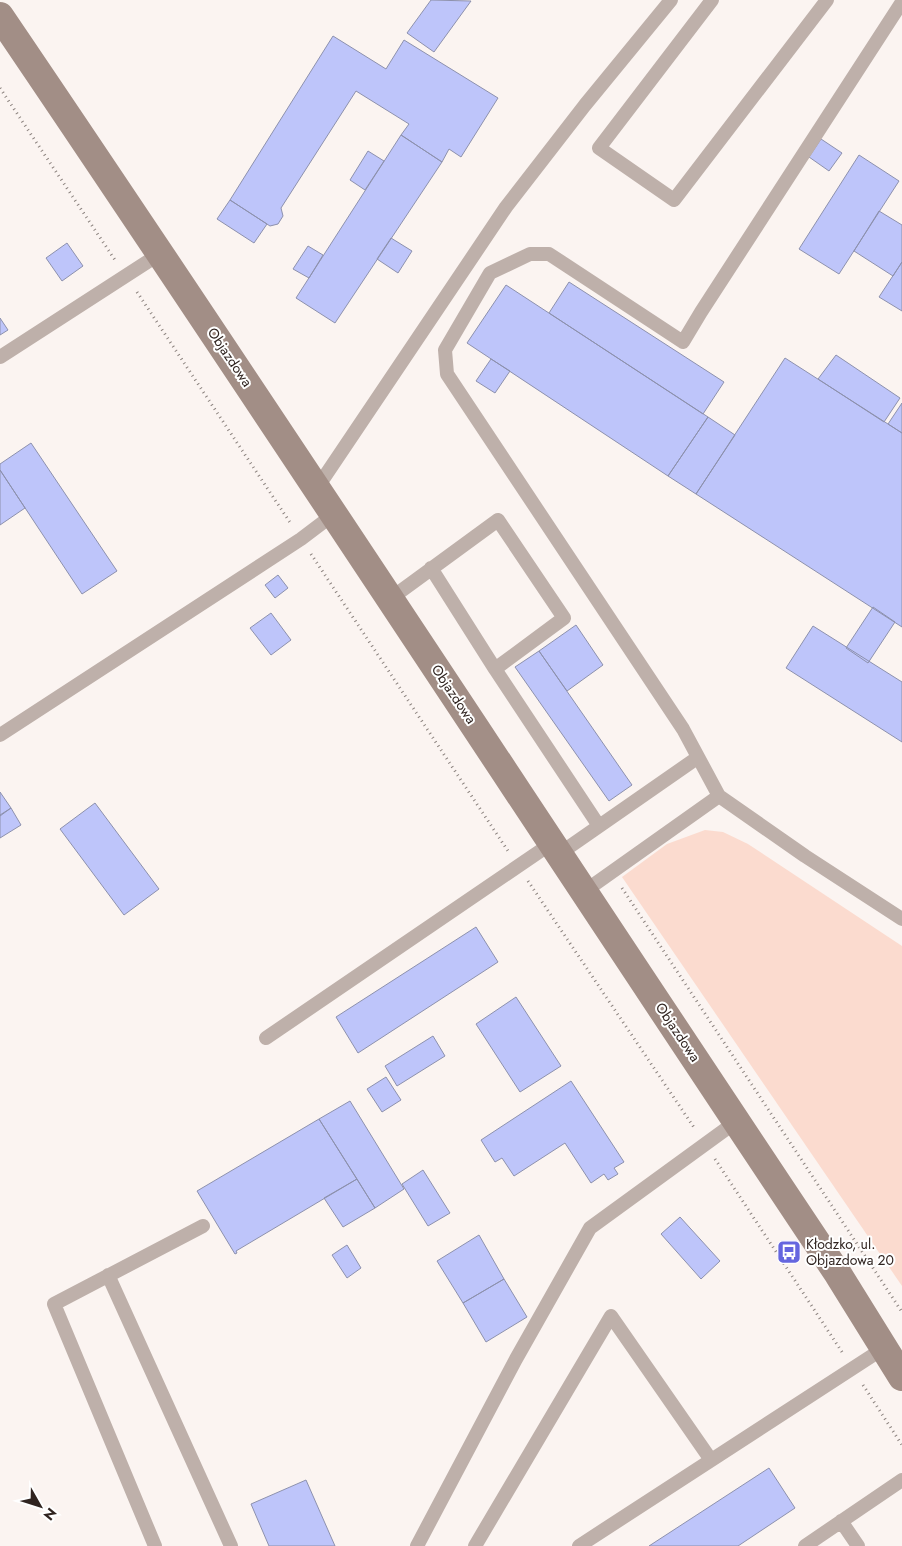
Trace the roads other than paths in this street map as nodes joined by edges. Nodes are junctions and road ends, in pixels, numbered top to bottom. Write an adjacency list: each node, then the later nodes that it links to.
1 (671, 0): 8 (lane)
2 (712, 0): 3 (lane)
3 (827, 0)
4 (902, 2): 14 (lane)
5 (0, 18): 6 (street, Objazdowa)
6 (161, 253): 7 (lane); 8 (street, Objazdowa)
7 (0, 357)
8 (317, 488): 9 (street, Objazdowa)
9 (334, 514): 11 (street, Objazdowa); 13 (lane)
10 (431, 568): 11 (lane); 12 (lane); 12 (lane)
11 (390, 599): 17 (street, Objazdowa)
12 (494, 670): 16 (lane)
13 (0, 735)
14 (697, 758): 15 (lane); 16 (lane)
15 (719, 796): 18 (lane); 19 (lane)
16 (599, 826): 17 (lane)
17 (556, 848): 18 (street, Objazdowa); 20 (lane)
18 (584, 892): 21 (street, Objazdowa)
19 (902, 918)
20 (266, 1038)
21 (737, 1121): 24 (street, Objazdowa); 31 (lane)
22 (203, 1226): 23 (lane)
23 (108, 1275): 29 (lane); 30 (lane)
24 (884, 1348): 25 (street, Objazdowa); 26 (lane)
25 (902, 1377)
26 (711, 1460): 32 (lane); 33 (lane)
27 (902, 1480): 28 (lane)
28 (842, 1521): 34 (lane); 35 (lane)
29 (155, 1546)
30 (231, 1546)
31 (417, 1546)
32 (475, 1546)
33 (579, 1546)
34 (805, 1546)
35 (858, 1546)

